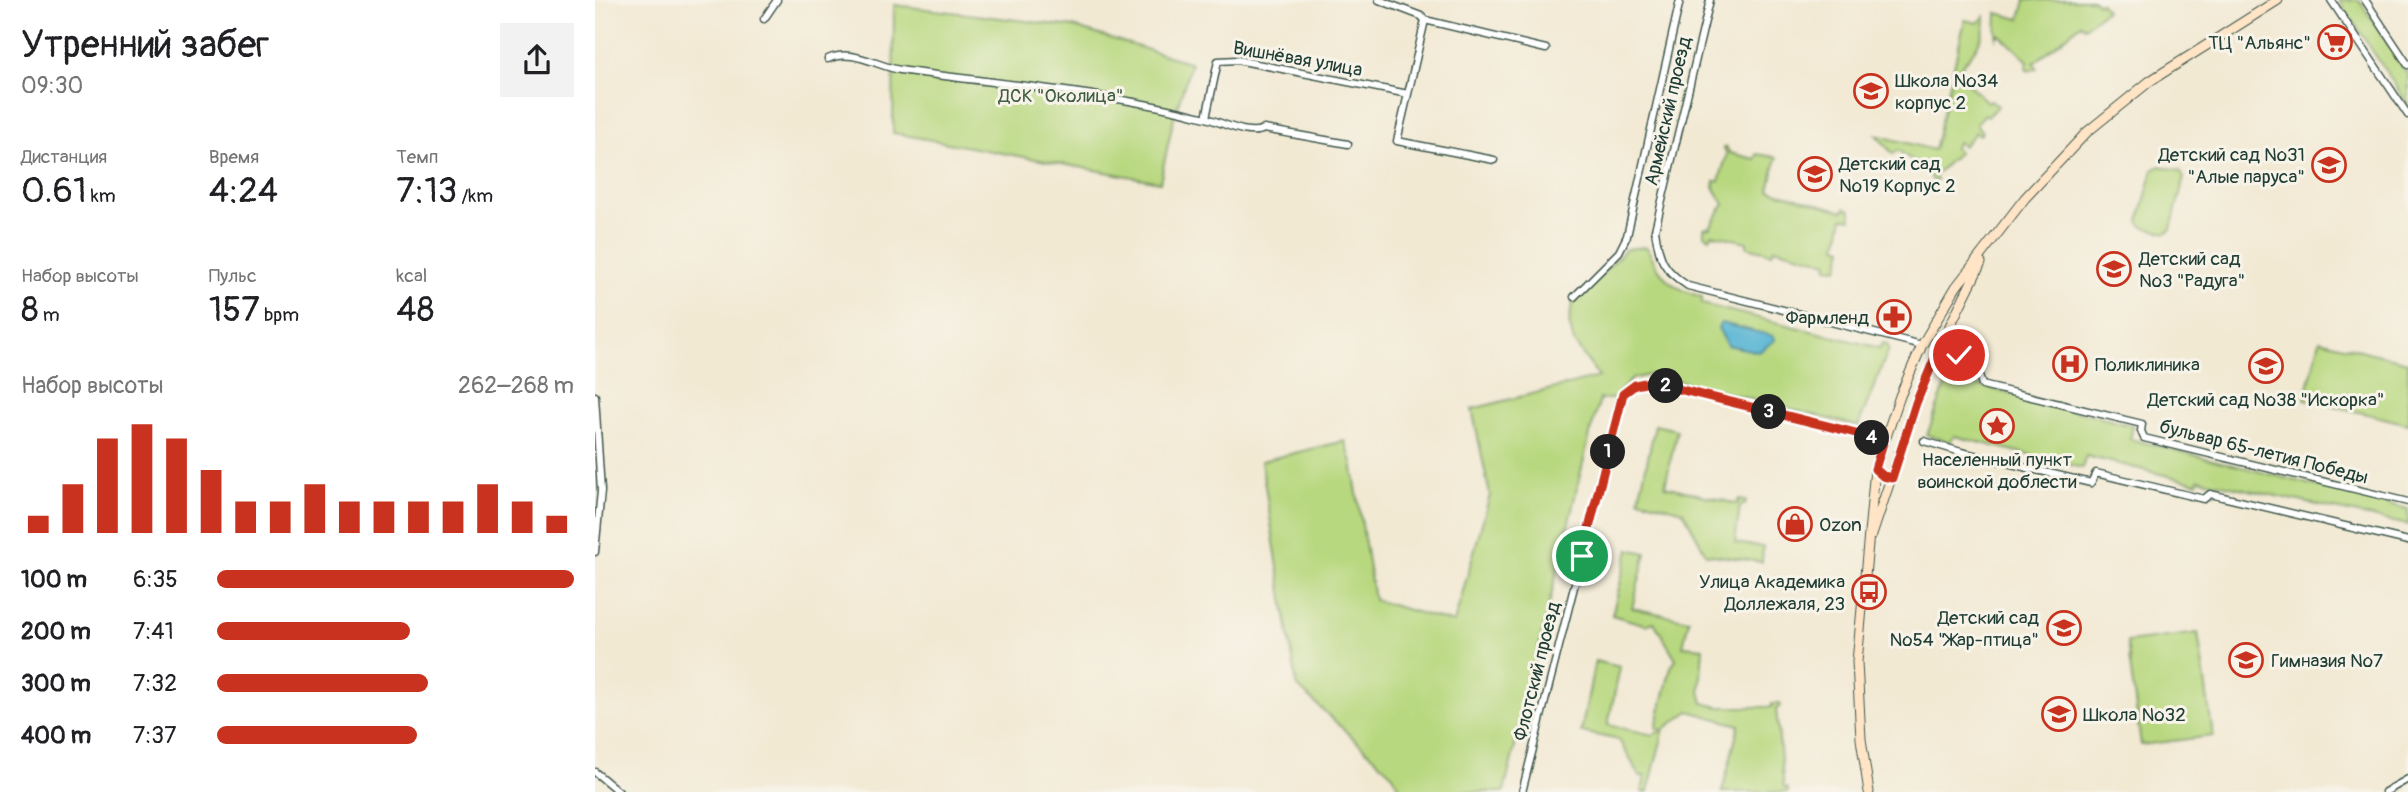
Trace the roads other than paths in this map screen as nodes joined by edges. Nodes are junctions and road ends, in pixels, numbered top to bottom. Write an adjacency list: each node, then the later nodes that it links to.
1 (777, 0): 8 (street)
2 (1379, 0): 9 (street)
3 (1680, 0): 19 (street)
4 (1710, 0): 22 (street, Армейский проезд)
5 (2278, 0): 18 (main road)
6 (2331, 0): 14 (street)
7 (2365, 0): 12 (street)
8 (764, 19)
9 (1425, 20): 10 (street); 13 (street)
10 (1546, 49)
11 (828, 59): 15 (street)
12 (2408, 65)
13 (1408, 94): 15 (street, Вишнёвая улица); 17 (street)
14 (2408, 116)
15 (1206, 118): 16 (street)
16 (1348, 145)
17 (1494, 160)
18 (1991, 242): 20 (main road); 21 (main road)
19 (1574, 297)
20 (1940, 312): 21 (main road); 22 (main road)
21 (1954, 318): 23 (main road)
22 (1922, 345): 25 (main road)
23 (1939, 348): 28 (main road); 29 (street, бульвар 65-летия Победы)
24 (595, 396): 31 (street)
25 (1884, 440): 27 (main road); 36 (street, Флотский проезд)
26 (1924, 440): 30 (street)
27 (1875, 469): 28 (main road); 32 (main road)
28 (1892, 478): 32 (main road)
29 (2408, 502)
30 (2408, 541)
31 (595, 552)
32 (1866, 552): 37 (main road)
33 (595, 772): 35 (street)
34 (2408, 779): 38 (street)
35 (619, 792)
36 (1522, 792)
37 (1869, 792)
38 (2385, 792)

